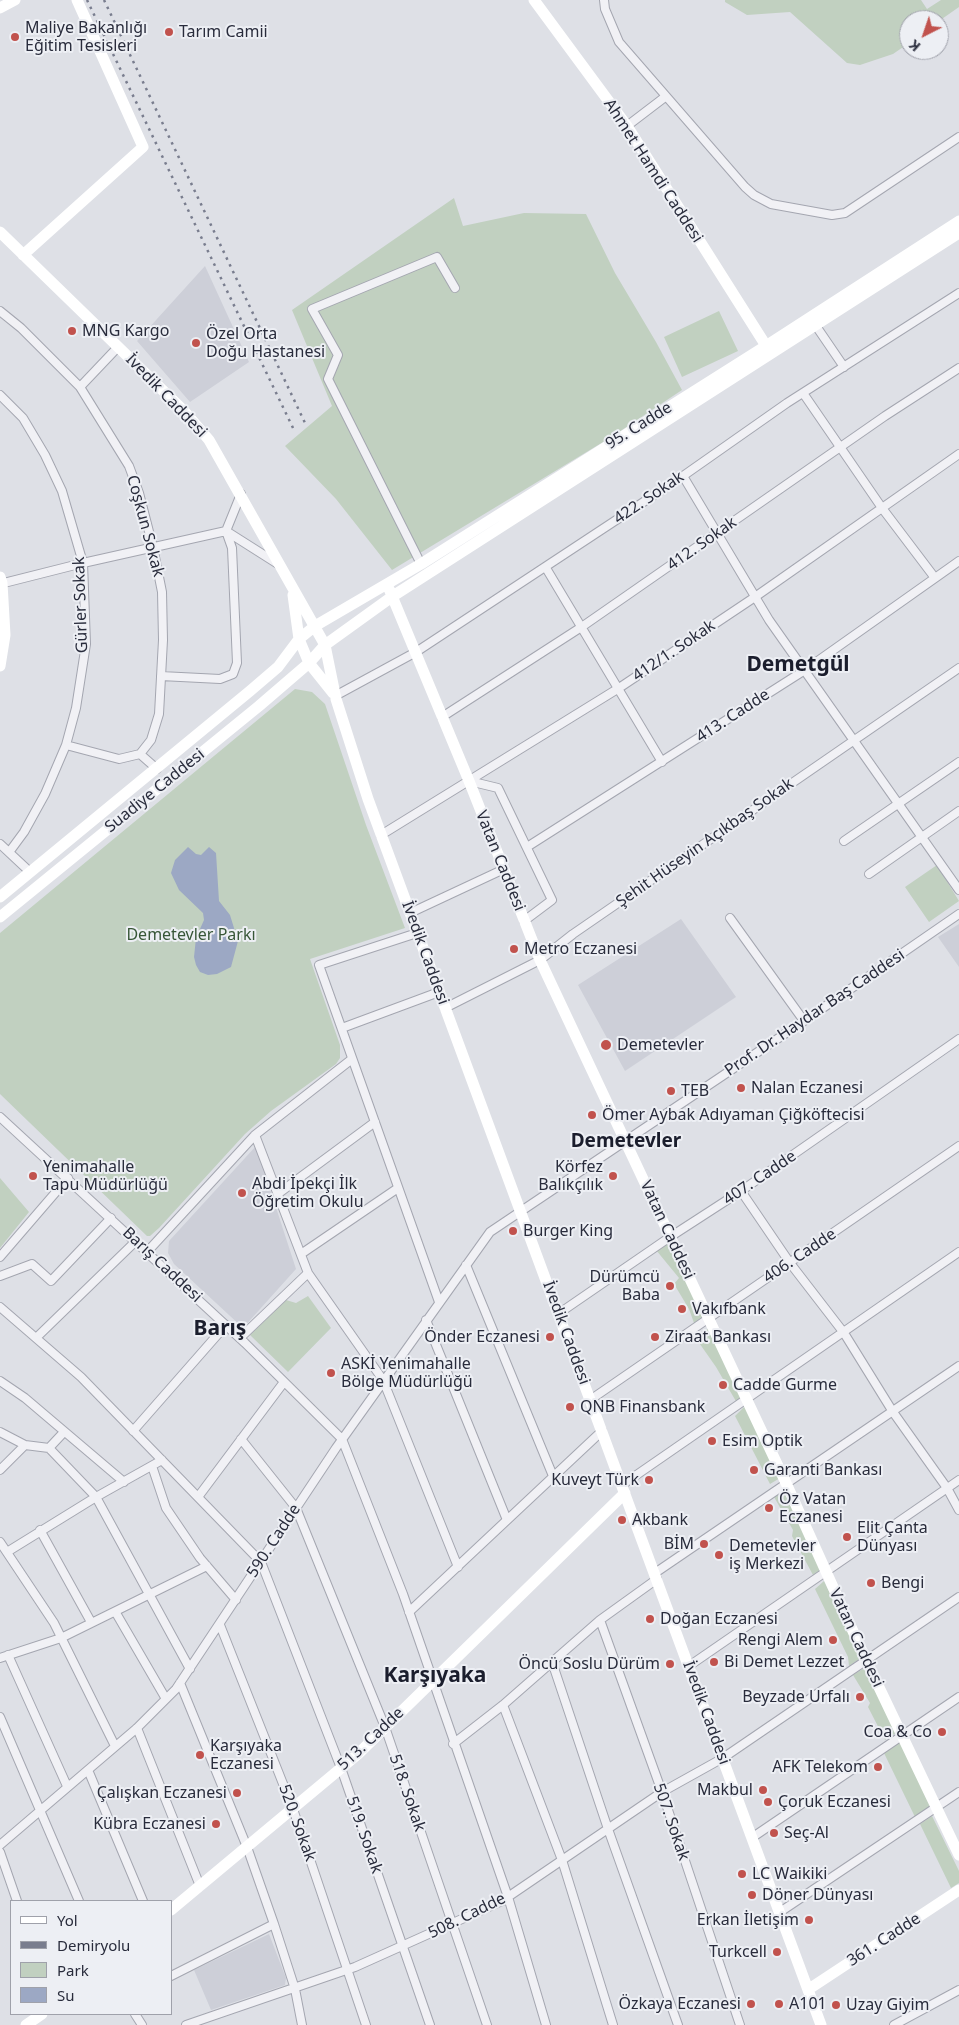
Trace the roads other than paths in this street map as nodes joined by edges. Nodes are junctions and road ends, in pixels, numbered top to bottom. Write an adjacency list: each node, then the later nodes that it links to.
1 (15, 0): 5 (main road)
2 (77, 0): 12 (main road)
3 (534, 0): 7 (main road, Ahmet Hamdi Caddesi)
4 (604, 0): 6 (street)
5 (0, 8)
6 (666, 98): 7 (street); 8 (street)
7 (627, 126): 18 (main road, Ahmet Hamdi Caddesi)
8 (959, 137)
9 (959, 221): 16 (main road, 95. Cadde)
10 (0, 232): 12 (main road, İvedik Caddesi)
11 (959, 233): 16 (main road, 95. Cadde)
12 (23, 255): 17 (main road, İvedik Caddesi)
13 (455, 288): 35 (street)
14 (959, 293): 19 (street, 422. Sokak)
15 (0, 311): 21 (street, Coşkun Sokak)
16 (812, 321): 18 (main road, 95. Cadde); 19 (street)
17 (118, 347): 21 (street); 27 (main road, İvedik Caddesi)
18 (768, 350): 35 (main road, 95. Cadde); 42 (main road, 95. Cadde)
19 (844, 366): 22 (street, 422. Sokak)
20 (959, 370): 24 (street, 412. Sokak)
21 (80, 387): 31 (street, Coşkun Sokak)
22 (803, 393): 24 (street); 26 (street, 422. Sokak)
23 (0, 395): 32 (street, Gürler Sokak)
24 (840, 448): 28 (street); 30 (street, 412. Sokak)
25 (959, 454): 28 (street, 412/1. Sokak)
26 (683, 476): 30 (street); 36 (street, 422. Sokak)
27 (241, 494): 29 (street); 34 (main road, İvedik Caddesi)
28 (882, 508): 38 (street); 43 (street, 412/1. Sokak)
29 (226, 532): 31 (street); 34 (street); 53 (street)
30 (717, 534): 43 (street); 45 (street, 412. Sokak)
31 (153, 547): 32 (street); 53 (street, Coşkun Sokak)
32 (83, 563): 39 (street); 58 (street, Gürler Sokak)
33 (957, 563): 37 (street); 38 (street, 413. Cadde)
34 (279, 564): 41 (main road, İvedik Caddesi)
35 (421, 564): 40 (main road, 95. Cadde)
36 (546, 568): 45 (street); 48 (street, 422. Sokak)
37 (959, 572)
38 (935, 578): 52 (street, 413. Cadde)
39 (1, 581): 50 (main road)
40 (387, 584): 42 (main road, Vatan Caddesi); 44 (main road, 95. Cadde)
41 (293, 591): 44 (main road, İvedik Caddesi); 46 (main road, İvedik Caddesi)
42 (393, 596): 47 (main road, 95. Cadde); 48 (main road, Vatan Caddesi)
43 (755, 597): 52 (street); 54 (street, 412/1. Sokak)
44 (315, 626): 46 (main road); 47 (main road, İvedik Caddesi)
45 (582, 626): 54 (street); 56 (street, 412. Sokak)
46 (299, 639): 49 (main road, İvedik Caddesi); 62 (main road, Suadiye Caddesi)
47 (325, 646): 49 (main road); 55 (main road, İvedik Caddesi)
48 (416, 652): 55 (street, 422. Sokak); 56 (main road, Vatan Caddesi)
49 (309, 663): 55 (main road, İvedik Caddesi); 79 (main road, Suadiye Caddesi)
50 (0, 666)
51 (959, 668): 57 (street, Şehit Hüseyin Açıkbaş Sokak)
52 (805, 670): 57 (street); 60 (street, 413. Cadde)
53 (161, 676): 59 (street, Coşkun Sokak)
54 (619, 688): 60 (street); 63 (street, 412/1. Sokak)
55 (335, 696): 66 (main road, İvedik Caddesi)
56 (442, 717): 63 (main road, Vatan Caddesi)
57 (854, 740): 64 (street); 83 (street, Şehit Hüseyin Açıkbaş Sokak)
58 (66, 745): 59 (street); 71 (street, Gürler Sokak)
59 (140, 754): 62 (street)
60 (662, 762): 70 (street, 413. Cadde)
61 (959, 762): 64 (street)
62 (158, 769): 73 (main road, Suadiye Caddesi)
63 (469, 781): 66 (street, 412/1. Sokak); 70 (street); 72 (main road, Vatan Caddesi)
64 (898, 803): 67 (street); 68 (street)
65 (959, 811): 67 (street)
66 (381, 835): 77 (main road, İvedik Caddesi)
67 (922, 837): 74 (street); 75 (street)
68 (844, 841)
69 (0, 844): 71 (street)
70 (527, 847): 81 (street)
71 (10, 851): 73 (street)
72 (502, 870): 77 (street); 81 (main road, Vatan Caddesi)
73 (30, 872): 76 (main road, Suadiye Caddesi)
74 (869, 874)
75 (959, 890)
76 (0, 897)
77 (410, 914): 82 (main road, İvedik Caddesi)
78 (959, 914): 86 (street, Prof. Dr. Haydar Baş Caddesi)
79 (0, 917)
80 (730, 918): 86 (street)
81 (524, 921): 83 (main road, Vatan Caddesi)
82 (418, 933): 84 (main road, İvedik Caddesi); 87 (street)
83 (540, 960): 85 (street, Şehit Hüseyin Açıkbaş Sokak); 93 (main road, Vatan Caddesi)
84 (439, 992): 85 (main road, İvedik Caddesi); 87 (street)
85 (445, 1008): 99 (main road, İvedik Caddesi)
86 (804, 1022): 93 (street, Prof. Dr. Haydar Baş Caddesi)
87 (342, 1028): 89 (street)
88 (959, 1039): 97 (street, 407. Cadde)
89 (352, 1058): 91 (street); 92 (street)
90 (0, 1117): 95 (street, Barış Caddesi)
91 (375, 1122): 96 (street); 98 (street)
92 (255, 1135): 98 (street); 103 (street)
93 (626, 1142): 99 (street, Prof. Dr. Haydar Baş Caddesi); 101 (main road, Vatan Caddesi)
94 (959, 1146): 107 (street, 406. Cadde)
95 (68, 1178): 100 (street, Barış Caddesi); 106 (street)
96 (398, 1188): 105 (street); 111 (street)
97 (741, 1192): 101 (street, 407. Cadde); 107 (street)
98 (279, 1193): 105 (street)
99 (521, 1213): 108 (street, 590. Cadde); 113 (main road, İvedik Caddesi)
100 (111, 1218): 102 (street, Barış Caddesi); 110 (street)
101 (670, 1237): 113 (street, 407. Cadde); 114 (main road, Vatan Caddesi)
102 (136, 1241): 103 (street, Barış Caddesi); 118 (street)
103 (147, 1252): 116 (street, Barış Caddesi)
104 (959, 1252): 117 (street)
105 (301, 1254): 109 (street)
106 (0, 1257)
107 (790, 1263): 114 (street, 406. Cadde); 117 (street)
108 (466, 1265): 111 (street, 590. Cadde); 138 (street)
109 (308, 1273): 119 (street); 121 (street)
110 (0, 1276)
111 (439, 1302): 115 (street, 590. Cadde)
112 (0, 1307): 118 (street)
113 (558, 1314): 124 (main road, İvedik Caddesi)
114 (708, 1318): 124 (street, 406. Cadde); 125 (main road, Vatan Caddesi)
115 (426, 1320): 121 (street, 590. Cadde); 148 (street)
116 (226, 1326): 119 (street, Barış Caddesi); 127 (street)
117 (844, 1333): 125 (street); 126 (street)
118 (36, 1338): 127 (street)
119 (240, 1338): 123 (street, Barış Caddesi)
120 (959, 1366): 126 (street)
121 (384, 1380): 132 (street, 590. Cadde); 154 (street)
122 (0, 1381): 130 (street)
123 (284, 1382): 131 (street); 132 (street, Barış Caddesi)
124 (590, 1400): 128 (main road, İvedik Caddesi)
125 (745, 1400): 141 (main road, Vatan Caddesi); 143 (street)
126 (893, 1412): 141 (street); 142 (street)
127 (133, 1431): 135 (street)
128 (602, 1431): 138 (street); 143 (main road, İvedik Caddesi)
129 (0, 1432): 133 (street)
130 (64, 1432): 134 (street); 140 (street)
131 (241, 1439): 145 (street); 146 (street, 518. Sokak)
132 (342, 1439): 146 (street, 590. Cadde); 160 (street)
133 (26, 1445): 134 (street); 137 (street)
134 (49, 1448): 144 (street)
135 (162, 1460): 136 (street); 145 (street)
136 (152, 1466): 140 (street); 153 (street)
137 (0, 1470)
138 (554, 1476): 148 (street)
139 (959, 1480): 142 (street)
140 (124, 1482): 144 (street)
141 (786, 1484): 155 (main road, Vatan Caddesi); 156 (street)
142 (947, 1488): 147 (street); 155 (street)
143 (623, 1489): 156 (main road, İvedik Caddesi); 171 (main road, 513. Cadde)
144 (96, 1497): 149 (street); 157 (street)
145 (198, 1497): 152 (street)
146 (296, 1508): 152 (street, 590. Cadde); 177 (street, 518. Sokak)
147 (959, 1510)
148 (506, 1520): 154 (street)
149 (40, 1530): 151 (street); 163 (street)
150 (0, 1542): 151 (street)
151 (7, 1552): 165 (street)
152 (260, 1562): 159 (street, 590. Cadde); 183 (street, 519. Sokak)
153 (207, 1566): 157 (street); 159 (street)
154 (458, 1567): 160 (street)
155 (826, 1572): 167 (main road, Vatan Caddesi); 169 (street)
156 (656, 1576): 162 (street); 169 (main road, İvedik Caddesi)
157 (150, 1595): 161 (street); 170 (street)
158 (959, 1597): 167 (street, 508. Cadde)
159 (236, 1600): 164 (street, 590. Cadde)
160 (409, 1612): 171 (street)
161 (116, 1613): 163 (street); 174 (street)
162 (600, 1620): 168 (street); 186 (street, 507. Sokak)
163 (91, 1622): 165 (street)
164 (220, 1625): 170 (street, 590. Cadde); 189 (street, 520. Sokak)
165 (61, 1638): 166 (street); 181 (street)
166 (4, 1657): 185 (street)
167 (866, 1660): 179 (main road, Vatan Caddesi); 182 (street, 508. Cadde)
168 (552, 1662): 175 (street); 191 (street)
169 (689, 1666): 182 (main road, İvedik Caddesi)
170 (190, 1669): 172 (street, 590. Cadde)
171 (433, 1681): 177 (main road, 513. Cadde); 180 (street)
172 (180, 1683): 174 (street, 590. Cadde); 194 (street)
173 (959, 1697): 179 (street)
174 (166, 1699): 178 (street, 590. Cadde)
175 (503, 1705): 180 (street); 197 (street)
176 (0, 1717): 190 (street)
177 (385, 1727): 183 (main road, 513. Cadde); 207 (street, 518. Sokak)
178 (137, 1728): 181 (street, 590. Cadde); 198 (street)
179 (902, 1734): 188 (main road, Vatan Caddesi); 192 (street)
180 (453, 1744): 200 (street)
181 (115, 1746): 184 (street, 590. Cadde)
182 (723, 1758): 186 (street, 508. Cadde); 192 (main road, İvedik Caddesi)
183 (341, 1768): 189 (main road, 513. Cadde); 208 (street, 519. Sokak)
184 (88, 1770): 185 (street, 590. Cadde); 203 (street)
185 (67, 1786): 190 (street, 590. Cadde)
186 (662, 1792): 191 (street, 508. Cadde); 224 (street, 507. Sokak)
187 (959, 1792): 188 (street)
188 (936, 1808): 196 (main road, Vatan Caddesi); 205 (street)
189 (293, 1809): 194 (main road, 513. Cadde); 209 (street, 520. Sokak)
190 (40, 1810): 193 (street, 590. Cadde); 202 (street)
191 (608, 1829): 197 (street, 508. Cadde); 223 (street)
192 (753, 1837): 205 (main road, İvedik Caddesi)
193 (0, 1845)
194 (246, 1847): 198 (main road, 513. Cadde); 206 (street)
195 (0, 1852): 201 (street)
196 (959, 1855)
197 (562, 1860): 200 (street, 508. Cadde); 222 (street)
198 (200, 1886): 204 (main road, 513. Cadde)
199 (959, 1890): 212 (main road, 361. Cadde)
200 (508, 1897): 207 (street, 508. Cadde); 221 (street)
201 (17, 1900)
202 (79, 1900)
203 (143, 1900)
204 (172, 1909)
205 (780, 1912): 212 (main road, İvedik Caddesi)
206 (274, 1924): 210 (street); 211 (street)
207 (452, 1925): 208 (street, 508. Cadde); 220 (street, 518. Sokak)
208 (403, 1946): 209 (street, 508. Cadde); 219 (street, 519. Sokak)
209 (348, 1970): 211 (street, 508. Cadde); 218 (street, 520. Sokak)
210 (172, 1975)
211 (295, 1989): 216 (street, 508. Cadde); 217 (street)
212 (809, 1989): 225 (main road, İvedik Caddesi)
213 (959, 1990): 226 (street)
214 (41, 2015): 215 (main road)
215 (26, 2025)
216 (186, 2025)
217 (302, 2025)
218 (366, 2025)
219 (430, 2025)
220 (487, 2025)
221 (546, 2025)
222 (613, 2025)
223 (678, 2025)
224 (740, 2025)
225 (821, 2025)
226 (894, 2025)

